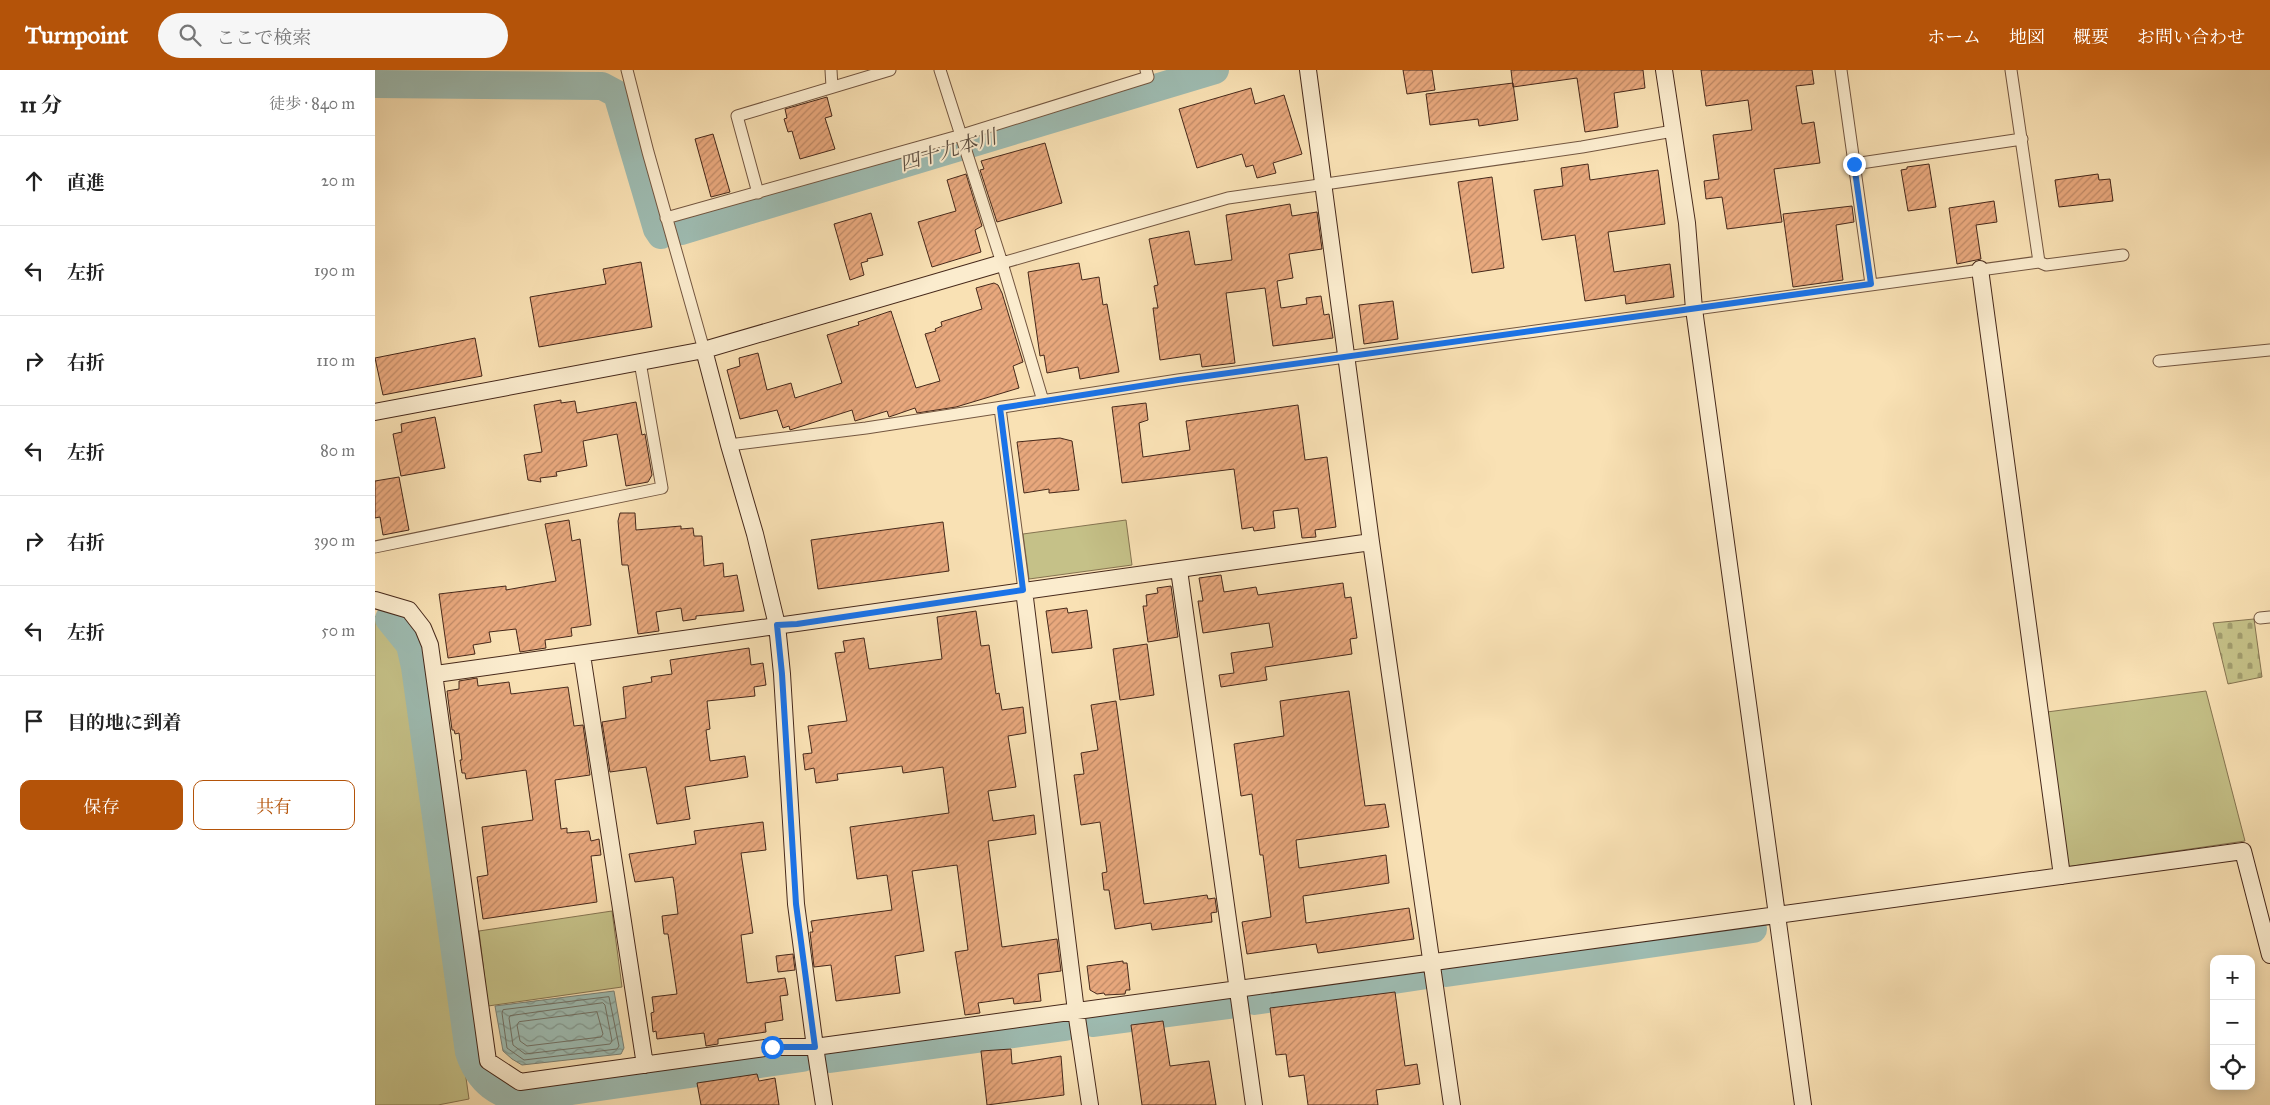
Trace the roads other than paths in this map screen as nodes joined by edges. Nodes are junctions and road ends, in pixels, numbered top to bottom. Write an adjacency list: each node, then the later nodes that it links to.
1 (627, 70): 17 (street)
2 (831, 70): 10 (street)
3 (890, 70): 10 (street)
4 (940, 70): 12 (street)
5 (1146, 70): 12 (street)
6 (1308, 70): 15 (street)
7 (1664, 70): 11 (street)
8 (1841, 70): 14 (street)
9 (2011, 70): 13 (street)
10 (832, 87): 16 (street)
11 (1673, 131): 15 (street); 23 (street)
12 (962, 135): 16 (street); 20 (street)
13 (2022, 139): 14 (street); 19 (street)
14 (1854, 164): 22 (street)
15 (1323, 184): 20 (street); 26 (street)
16 (758, 193): 17 (street)
17 (666, 218): 24 (street)
18 (2123, 255): 19 (street)
19 (2039, 262): 21 (street)
20 (1002, 264): 24 (street); 29 (street)
21 (1980, 269): 22 (street); 41 (street)
22 (1871, 284): 23 (street)
23 (1694, 309): 26 (street); 42 (street)
24 (704, 350): 28 (street); 32 (street)
25 (2270, 350): 27 (street)
26 (1347, 357): 29 (street); 33 (street)
27 (2159, 361)
28 (640, 362): 31 (street); 34 (street)
29 (1043, 401): 30 (street)
30 (1000, 408): 32 (street); 36 (street)
31 (375, 412)
32 (729, 445): 38 (street)
33 (1371, 542): 35 (street); 44 (street)
34 (375, 547)
35 (1179, 570): 36 (street); 45 (street)
36 (1023, 590): 38 (street); 46 (street)
37 (375, 600): 40 (street)
38 (777, 625): 39 (street); 47 (street)
39 (582, 654): 40 (street); 48 (street)
40 (436, 674): 48 (street)
41 (2062, 876): 42 (street); 43 (street)
42 (1778, 915): 44 (street); 53 (street)
43 (2270, 955)
44 (1431, 961): 45 (street); 52 (street)
45 (1239, 988): 46 (street); 51 (street)
46 (1076, 1011): 47 (street); 50 (street)
47 (815, 1047): 48 (street); 49 (street)
48 (645, 1064)
49 (824, 1105)
50 (1090, 1105)
51 (1254, 1105)
52 (1452, 1105)
53 (1803, 1105)

